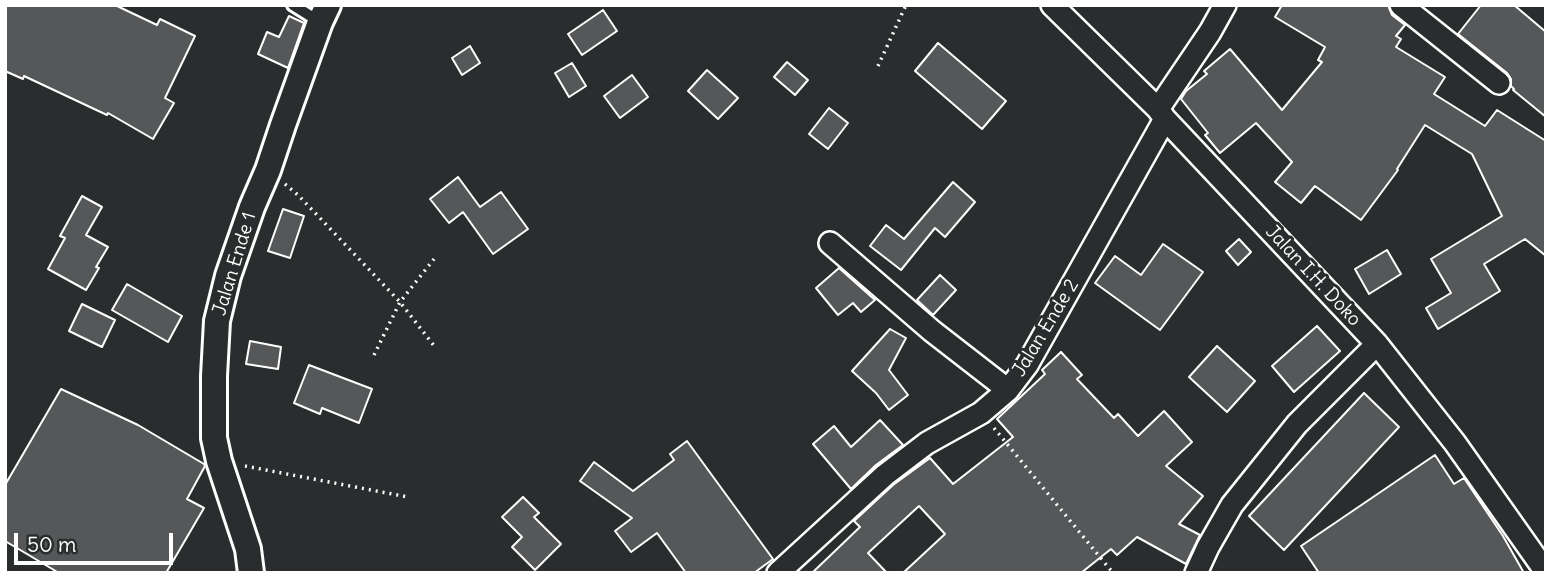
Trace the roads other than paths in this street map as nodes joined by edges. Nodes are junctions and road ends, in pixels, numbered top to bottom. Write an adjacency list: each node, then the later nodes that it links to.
1 (293, 5): 5 (lane)
2 (1052, 5): 7 (street, Jalan I.H. Doko)
3 (1225, 5): 7 (street, Jalan Ende 2)
4 (1401, 5): 6 (street)
5 (324, 14): 12 (street, Jalan Ende 1)
6 (1499, 83)
7 (1161, 114): 9 (street, Jalan I.H. Doko); 10 (street, Jalan Ende 2)
8 (830, 243): 10 (street)
9 (1377, 344): 11 (street, Jalan I.H. Doko); 14 (street)
10 (1008, 390): 13 (street, Jalan Ende 2)
11 (1546, 572)
12 (251, 573)
13 (778, 573)
14 (1196, 573)

